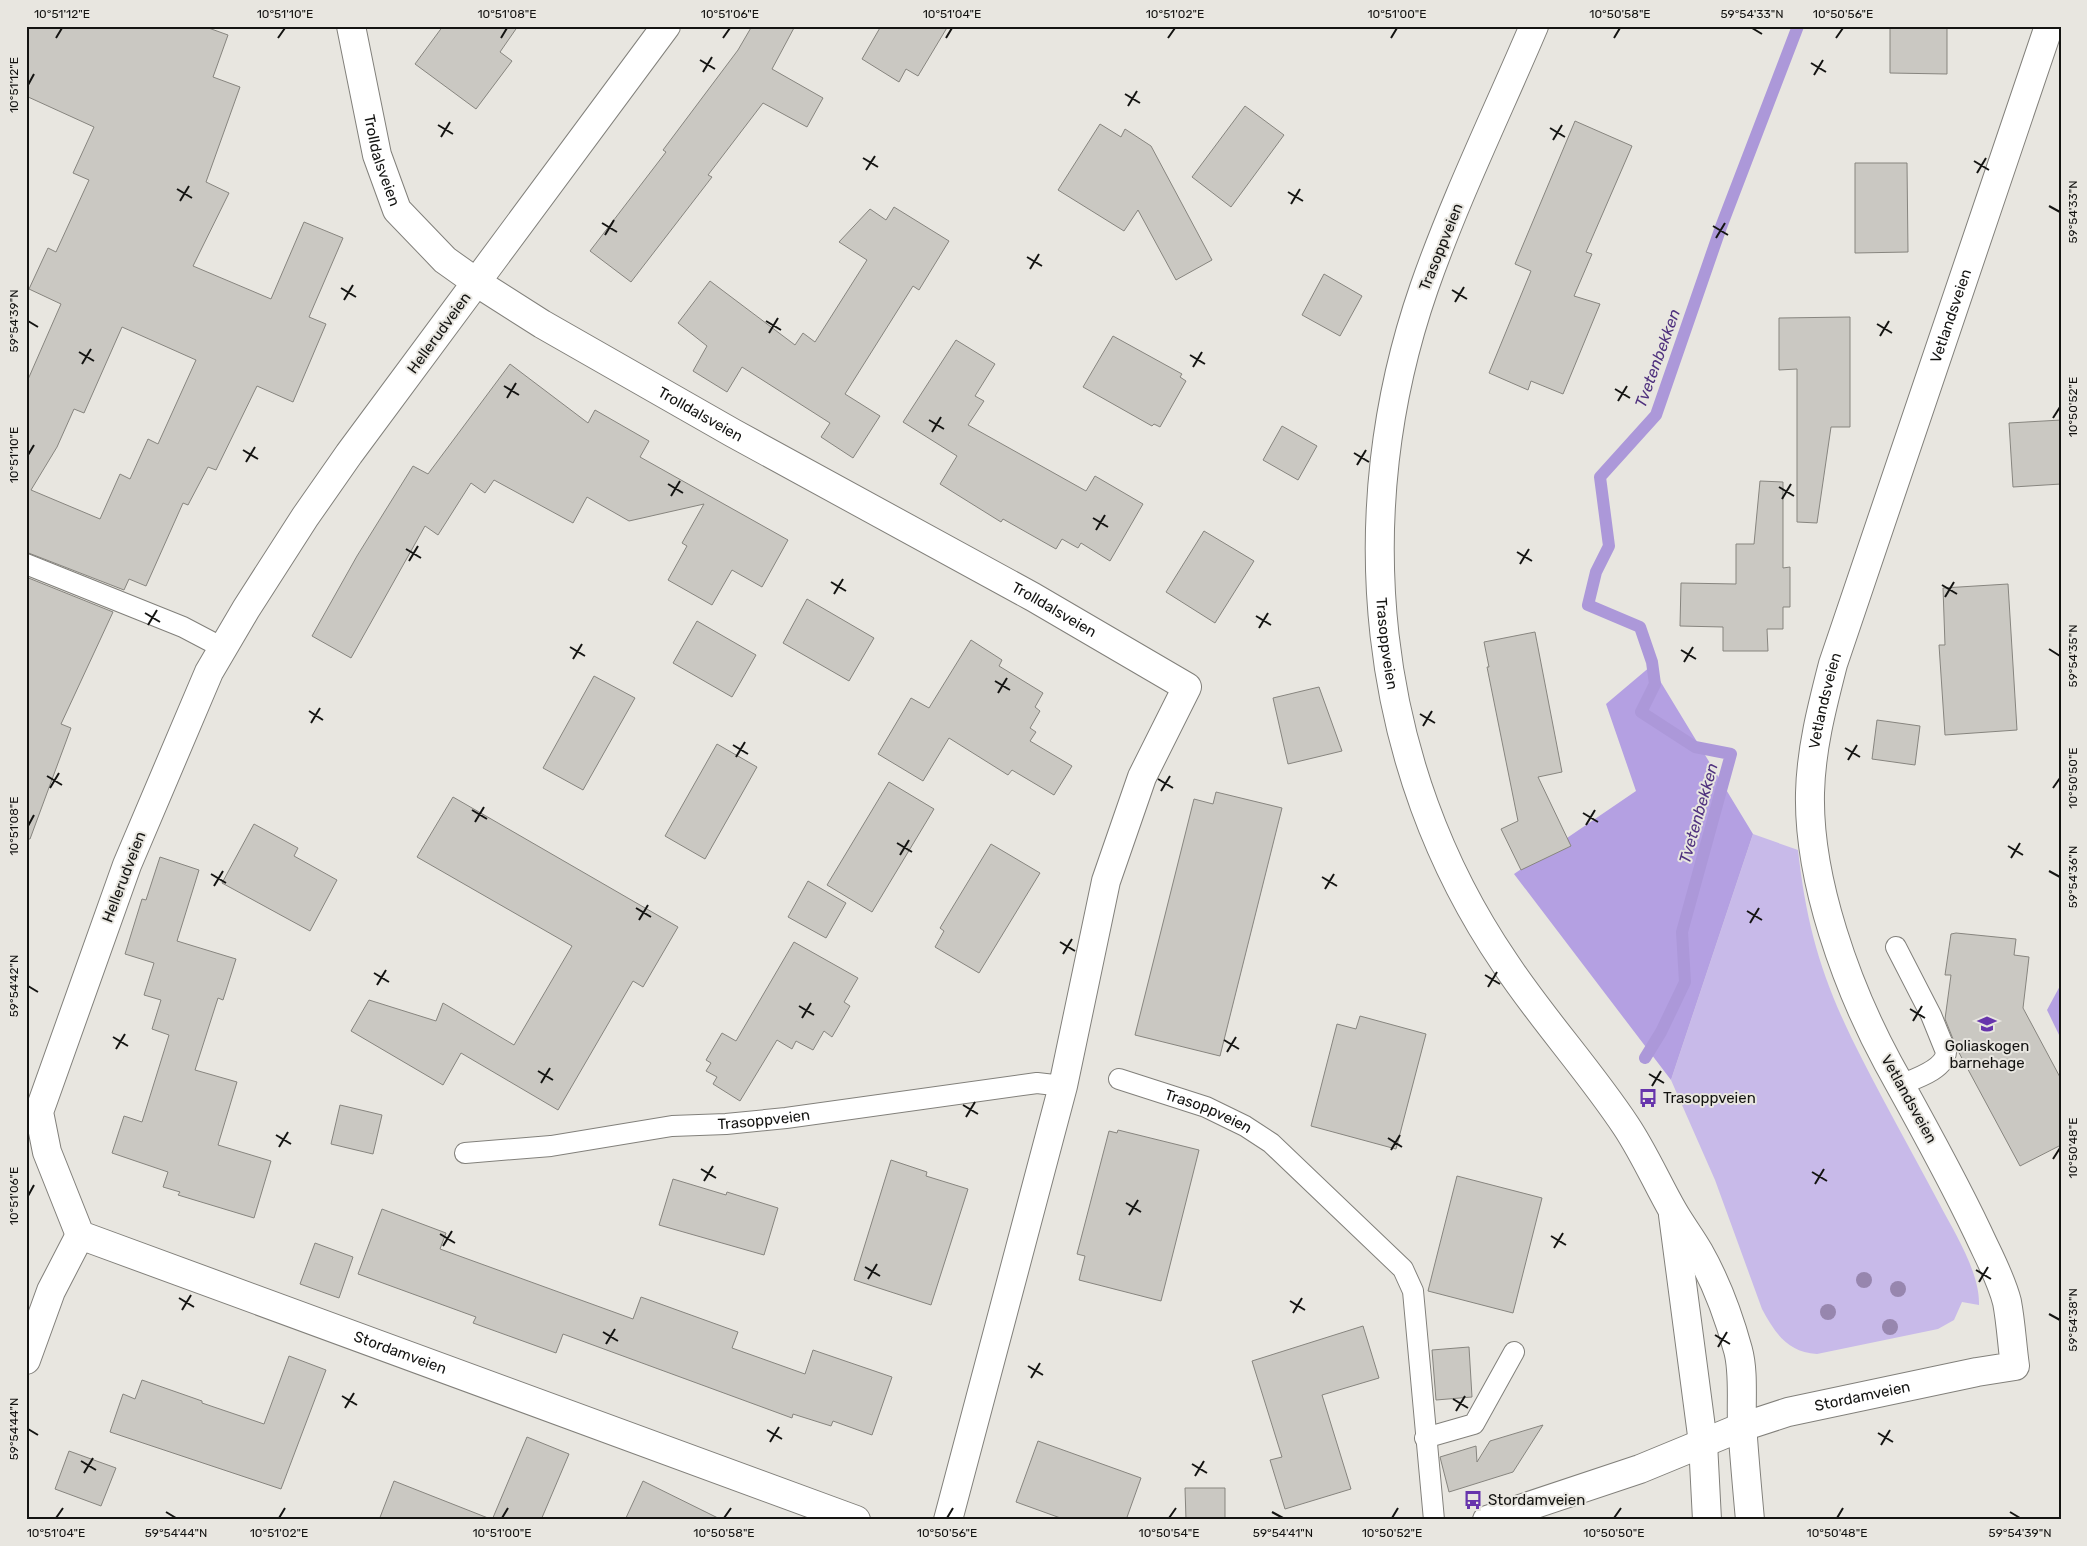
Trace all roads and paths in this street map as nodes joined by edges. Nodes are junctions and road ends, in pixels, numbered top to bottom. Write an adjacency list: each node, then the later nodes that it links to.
1 (350, 26): 5 (street, Trolldalsveien)
2 (666, 26): 5 (street, Hellerudveien)
3 (1534, 26): 14 (street, Trasoppveien)
4 (2049, 26): 10 (street, Vetlandsveien)
5 (476, 282): 7 (street, Hellerudveien); 11 (street, Trolldalsveien)
6 (26, 564): 7 (lane)
7 (223, 648): 12 (street, Hellerudveien)
8 (1896, 948): 10 (lane)
9 (1119, 1079): 20 (lane, Trasoppveien)
10 (1900, 1085): 18 (street, Vetlandsveien)
11 (1063, 1086): 13 (lane, Trasoppveien); 23 (street)
12 (33, 1109): 15 (street)
13 (465, 1153)
14 (1673, 1211): 19 (street, Trasoppveien); 21 (street, Trasoppveien)
15 (80, 1235): 17 (street); 22 (street, Stordamveien)
16 (1514, 1352): 20 (lane)
17 (26, 1360)
18 (2015, 1366): 19 (street, Stordamveien)
19 (1742, 1427): 21 (street, Stordamveien); 27 (street, Trasoppveien)
20 (1426, 1438): 24 (lane)
21 (1703, 1443): 25 (street, Stordamveien); 26 (street, Trasoppveien)
22 (856, 1520)
23 (948, 1520)
24 (1434, 1520)
25 (1487, 1520)
26 (1706, 1520)
27 (1750, 1520)

